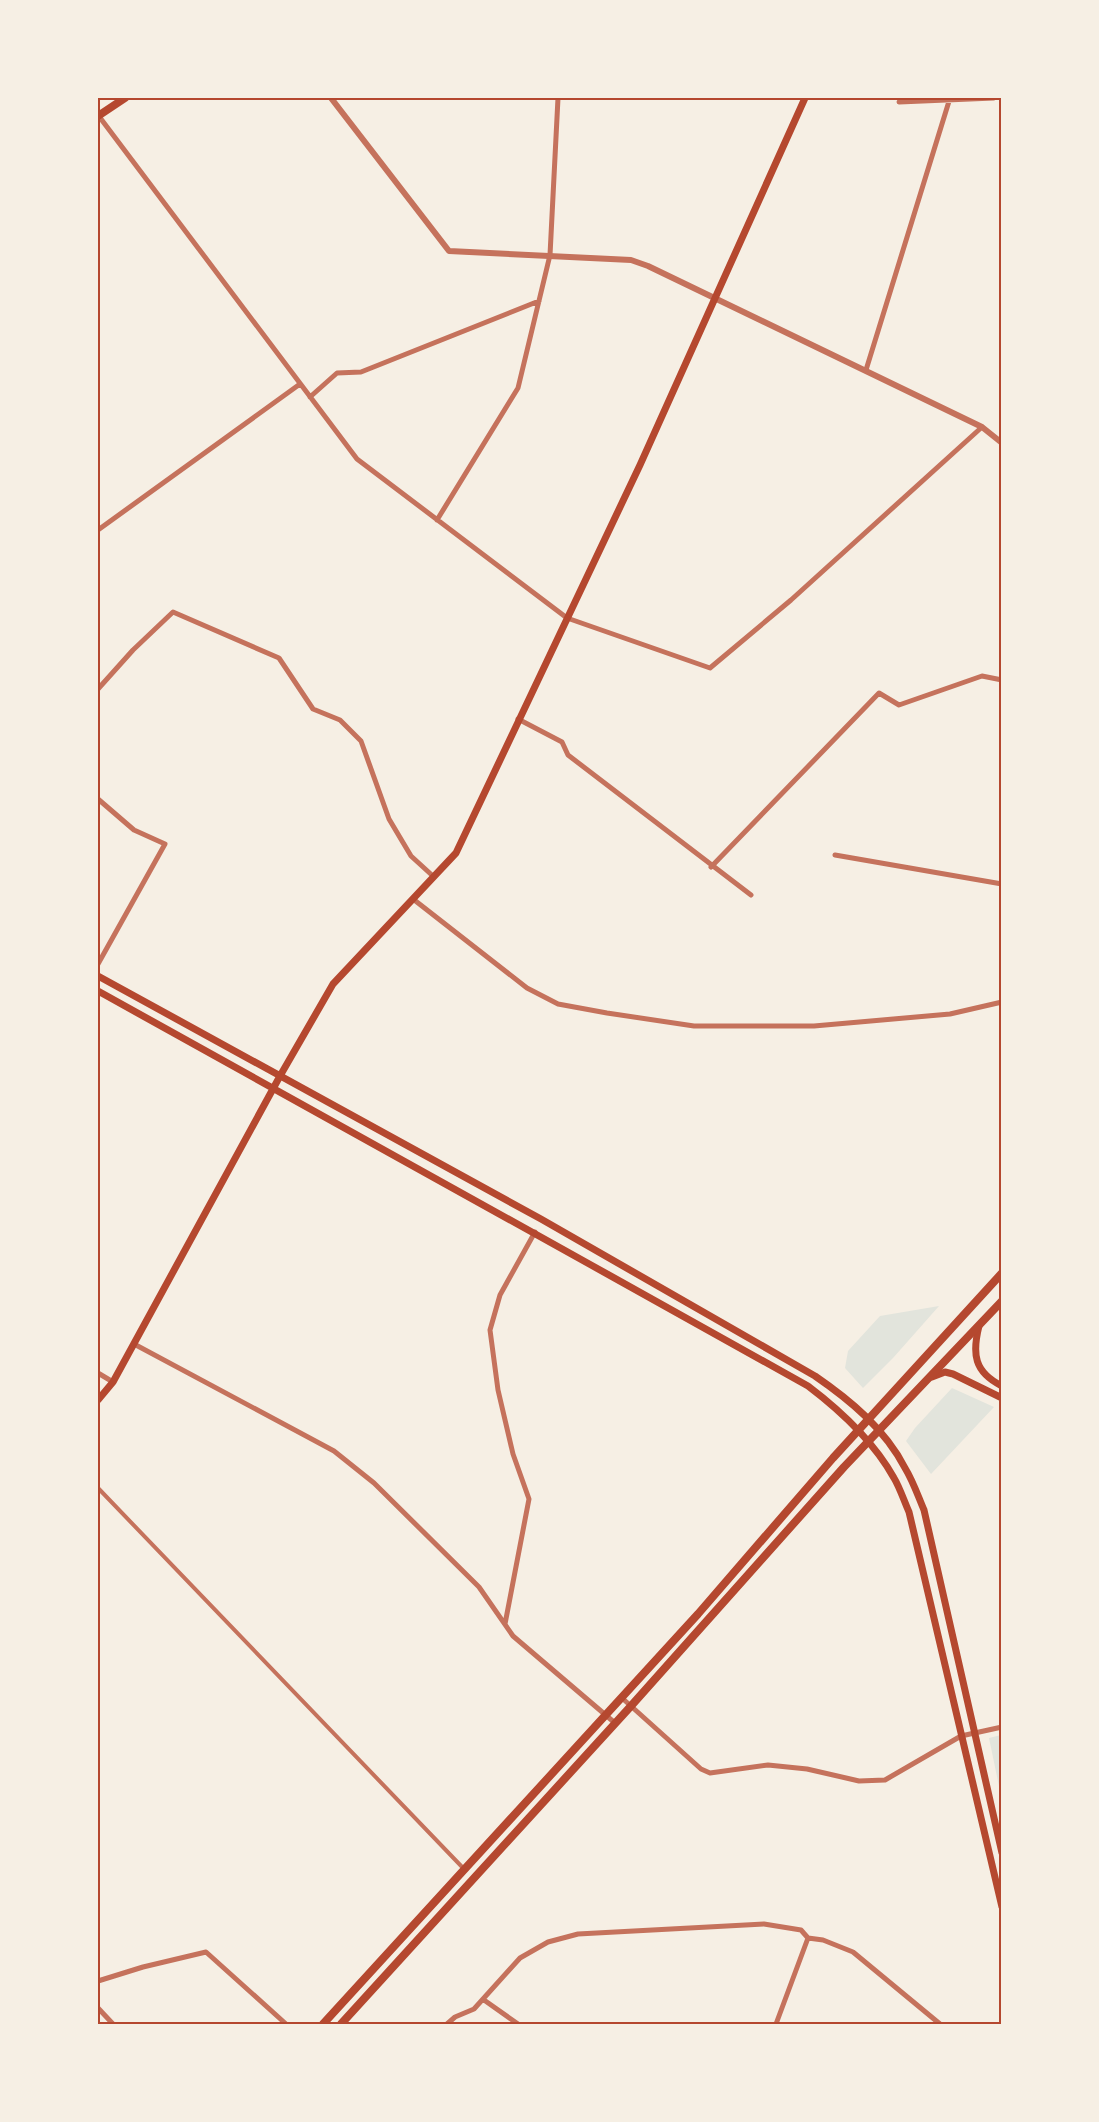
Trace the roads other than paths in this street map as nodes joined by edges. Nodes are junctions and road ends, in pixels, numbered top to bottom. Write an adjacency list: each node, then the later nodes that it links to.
1 (125, 98): 8 (main road)
2 (331, 98): 9 (street)
3 (558, 98): 9 (street)
4 (805, 98): 10 (main road)
5 (994, 98): 6 (street)
6 (950, 99): 7 (street); 12 (street)
7 (899, 102)
8 (98, 116): 13 (street)
9 (549, 255): 10 (street); 11 (street)
10 (715, 297): 12 (street); 19 (main road)
11 (539, 301): 14 (street); 17 (street)
12 (867, 370): 15 (street)
13 (300, 384): 14 (street); 18 (street)
14 (310, 397): 17 (street)
15 (982, 427): 16 (street); 19 (street)
16 (1002, 444)
17 (437, 520): 19 (street)
18 (98, 530)
19 (567, 618): 22 (main road)
20 (1002, 680): 25 (street)
21 (98, 689): 26 (street)
22 (519, 719): 25 (street); 26 (main road)
23 (98, 799): 30 (street)
24 (835, 855): 27 (street)
25 (711, 867): 28 (street)
26 (434, 877): 29 (main road)
27 (1002, 884)
28 (751, 895)
29 (413, 899): 33 (street); 34 (main road)
30 (98, 964)
31 (98, 976): 34 (main road)
32 (98, 991): 35 (main road)
33 (1002, 1002)
34 (280, 1076): 35 (main road); 47 (main road)
35 (273, 1090): 36 (main road); 40 (main road)
36 (535, 1232): 48 (main road); 52 (street)
37 (1002, 1273): 47 (main road)
38 (1002, 1301): 39 (main road)
39 (980, 1324): 42 (main road); 44 (main road)
40 (134, 1344): 43 (main road); 52 (street)
41 (98, 1373): 43 (street)
42 (930, 1378): 45 (main road); 49 (main road)
43 (113, 1382): 46 (main road)
44 (1002, 1386)
45 (1002, 1398)
46 (98, 1400)
47 (868, 1419): 48 (main road); 49 (main road)
48 (858, 1431): 50 (main road); 53 (main road)
49 (879, 1431): 50 (main road); 58 (main road)
50 (868, 1443): 54 (main road); 59 (main road)
51 (98, 1488): 61 (street)
52 (505, 1625): 55 (street)
53 (622, 1698): 54 (street); 55 (main road)
54 (631, 1706): 56 (main road); 59 (street)
55 (606, 1715): 56 (street); 61 (main road)
56 (615, 1723): 70 (main road)
57 (1002, 1727): 58 (street)
58 (975, 1733): 59 (street); 60 (main road)
59 (961, 1736): 62 (main road)
60 (1002, 1853)
61 (465, 1870): 69 (main road)
62 (1002, 1907)
63 (808, 1938): 65 (street); 73 (street); 74 (street)
64 (98, 1981): 68 (street)
65 (484, 2000): 71 (street); 72 (street)
66 (98, 2008): 67 (street)
67 (113, 2025)
68 (286, 2025)
69 (322, 2025)
70 (341, 2025)
71 (447, 2025)
72 (518, 2025)
73 (776, 2025)
74 (940, 2025)

